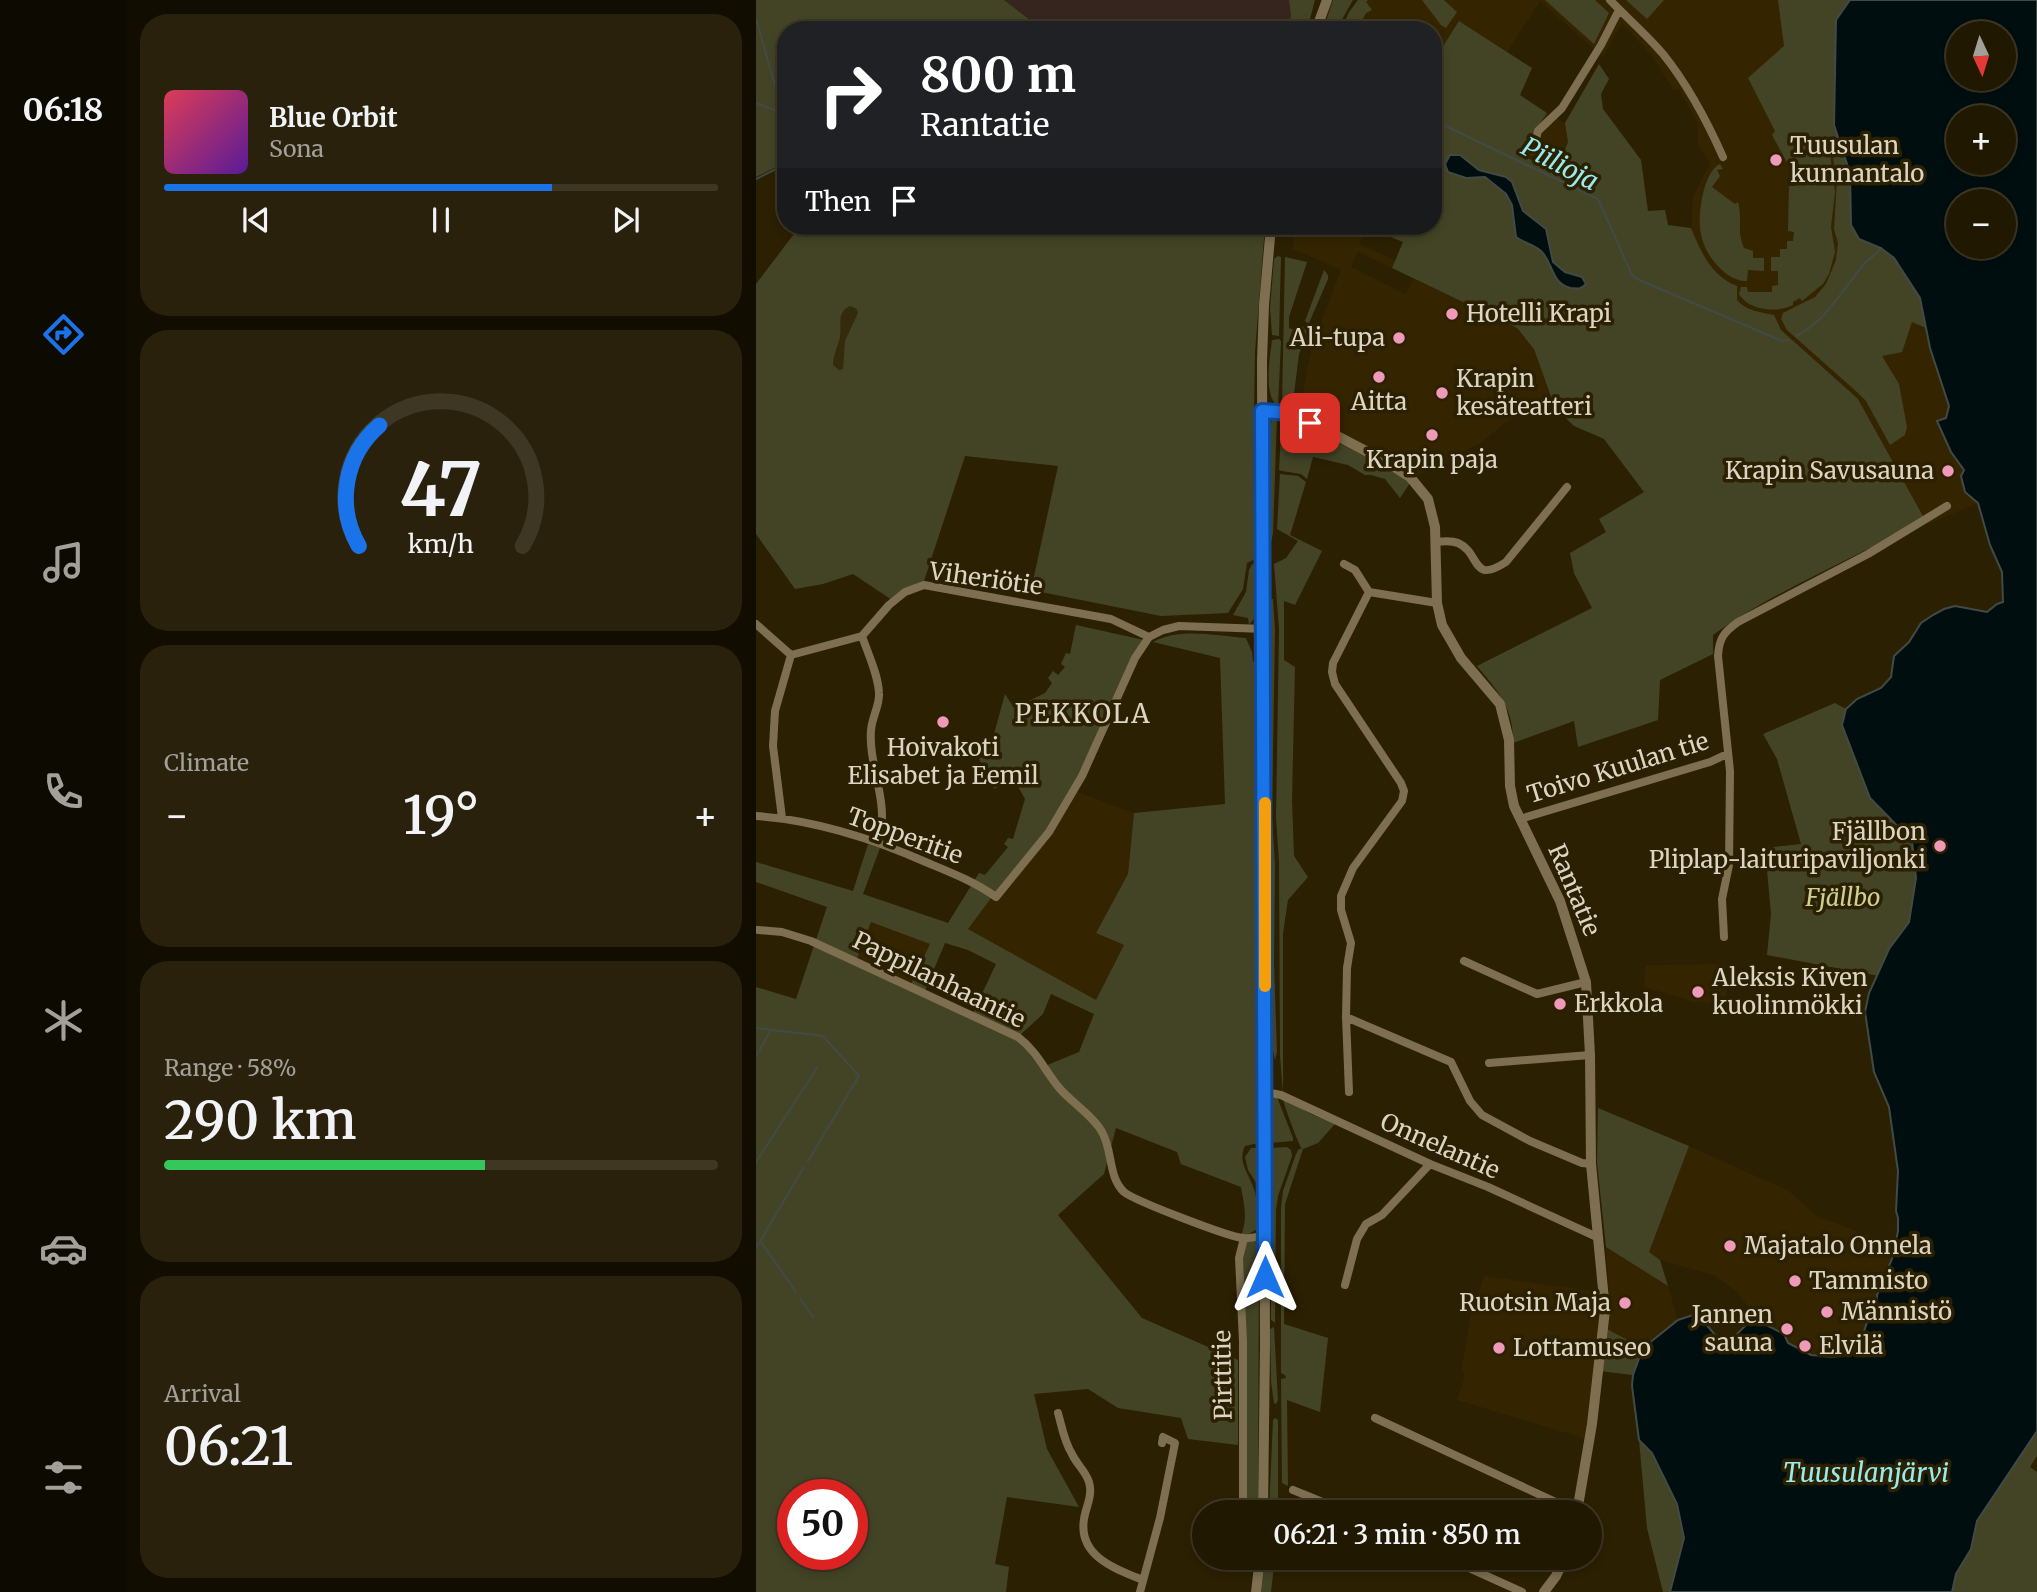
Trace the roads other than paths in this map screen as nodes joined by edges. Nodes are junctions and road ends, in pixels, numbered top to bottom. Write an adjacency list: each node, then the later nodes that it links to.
1 (1327, 0): 4 (main road)
2 (1610, 0): 3 (street)
3 (1619, 10): 5 (street); 6 (street)
4 (1319, 21)
5 (1533, 151)
6 (1723, 157)
7 (1270, 235): 8 (main road)
8 (1262, 411): 11 (street, Rantatie); 16 (main road)
9 (1567, 487): 11 (street)
10 (1947, 506): 20 (street)
11 (1436, 542): 14 (street, Rantatie)
12 (1344, 564): 13 (street)
13 (1369, 592): 14 (street); 29 (street)
14 (1437, 603): 23 (street, Rantatie)
15 (756, 624): 19 (street)
16 (1265, 629): 18 (street); 33 (main road)
17 (862, 636): 18 (street, Viheriötie); 19 (street); 24 (street)
18 (1149, 637): 24 (street, Topperitie)
19 (791, 655): 22 (street)
20 (1727, 754): 23 (street, Toivo Kuulan tie); 26 (street)
21 (756, 816): 22 (street, Topperitie)
22 (782, 818): 24 (street, Topperitie)
23 (1520, 819): 28 (street, Rantatie)
24 (878, 841)
25 (758, 930): 37 (street, Pappilanhaantie)
26 (1724, 936)
27 (1464, 961): 28 (street)
28 (1586, 982): 30 (street, Rantatie)
29 (1346, 1017): 32 (street); 35 (street)
30 (1590, 1055): 31 (street); 35 (street, Rantatie)
31 (1489, 1063)
32 (1349, 1091)
33 (1265, 1093): 34 (street, Onnelantie); 36 (main road)
34 (1430, 1164): 38 (street, Onnelantie); 39 (street)
35 (1591, 1164): 38 (street, Rantatie)
36 (1265, 1236): 37 (street, Pappilanhaantie); 45 (main road)
37 (1244, 1238): 44 (street, Pirttitie)
38 (1599, 1238): 48 (street, Rantatie)
39 (1345, 1285)
40 (1058, 1413): 52 (street)
41 (1375, 1418): 47 (street)
42 (1162, 1443): 52 (street)
43 (1293, 1490): 46 (street)
44 (1243, 1500)
45 (1263, 1500)
46 (1318, 1500)
47 (1553, 1500)
48 (1579, 1500)
49 (1259, 1570): 54 (main road)
50 (1473, 1570): 55 (street)
51 (1559, 1570): 56 (street)
52 (1143, 1580): 53 (street)
53 (1140, 1592)
54 (1256, 1592)
55 (1522, 1592)
56 (1544, 1592)

